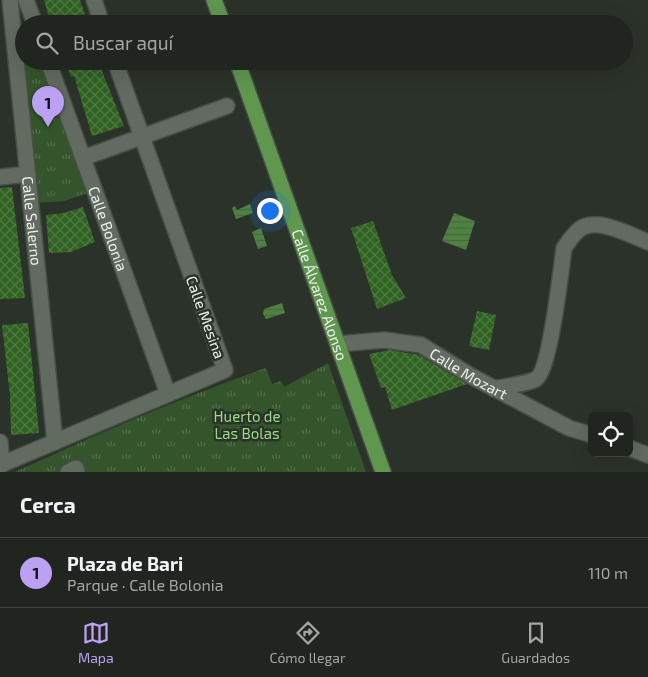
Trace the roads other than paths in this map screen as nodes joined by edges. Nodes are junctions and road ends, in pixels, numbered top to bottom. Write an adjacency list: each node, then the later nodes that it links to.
1 (10, 0): 8 (street, Calle Salerno)
2 (26, 0): 5 (street)
3 (94, 0): 6 (street)
4 (214, 0): 7 (main road)
5 (32, 15)
6 (99, 15)
7 (220, 15)
8 (15, 48)
9 (17, 70): 16 (street, Calle Salerno)
10 (51, 70): 15 (street, Calle Bolonia)
11 (118, 70): 14 (street, Calle Mesina)
12 (240, 70): 19 (main road, Calle Álvarez Alonso)
13 (227, 106): 14 (street)
14 (141, 137): 15 (street); 21 (street, Calle Mesina)
15 (83, 158): 21 (street, Calle Bolonia)
16 (28, 174): 17 (street); 24 (street, Calle Salerno)
17 (0, 177)
18 (648, 242): 20 (street)
19 (338, 344): 20 (street, Calle Mozart); 30 (main road, Calle Álvarez Alonso)
20 (494, 389): 22 (street, Calle Mozart)
21 (168, 394): 24 (street, Calle Mesina)
22 (588, 434)
23 (0, 442): 27 (street)
24 (54, 442): 27 (street, Calle Mesina)
25 (633, 449): 26 (street)
26 (648, 455)
27 (1, 465)
28 (68, 472): 29 (street)
29 (77, 472)
30 (382, 472)

